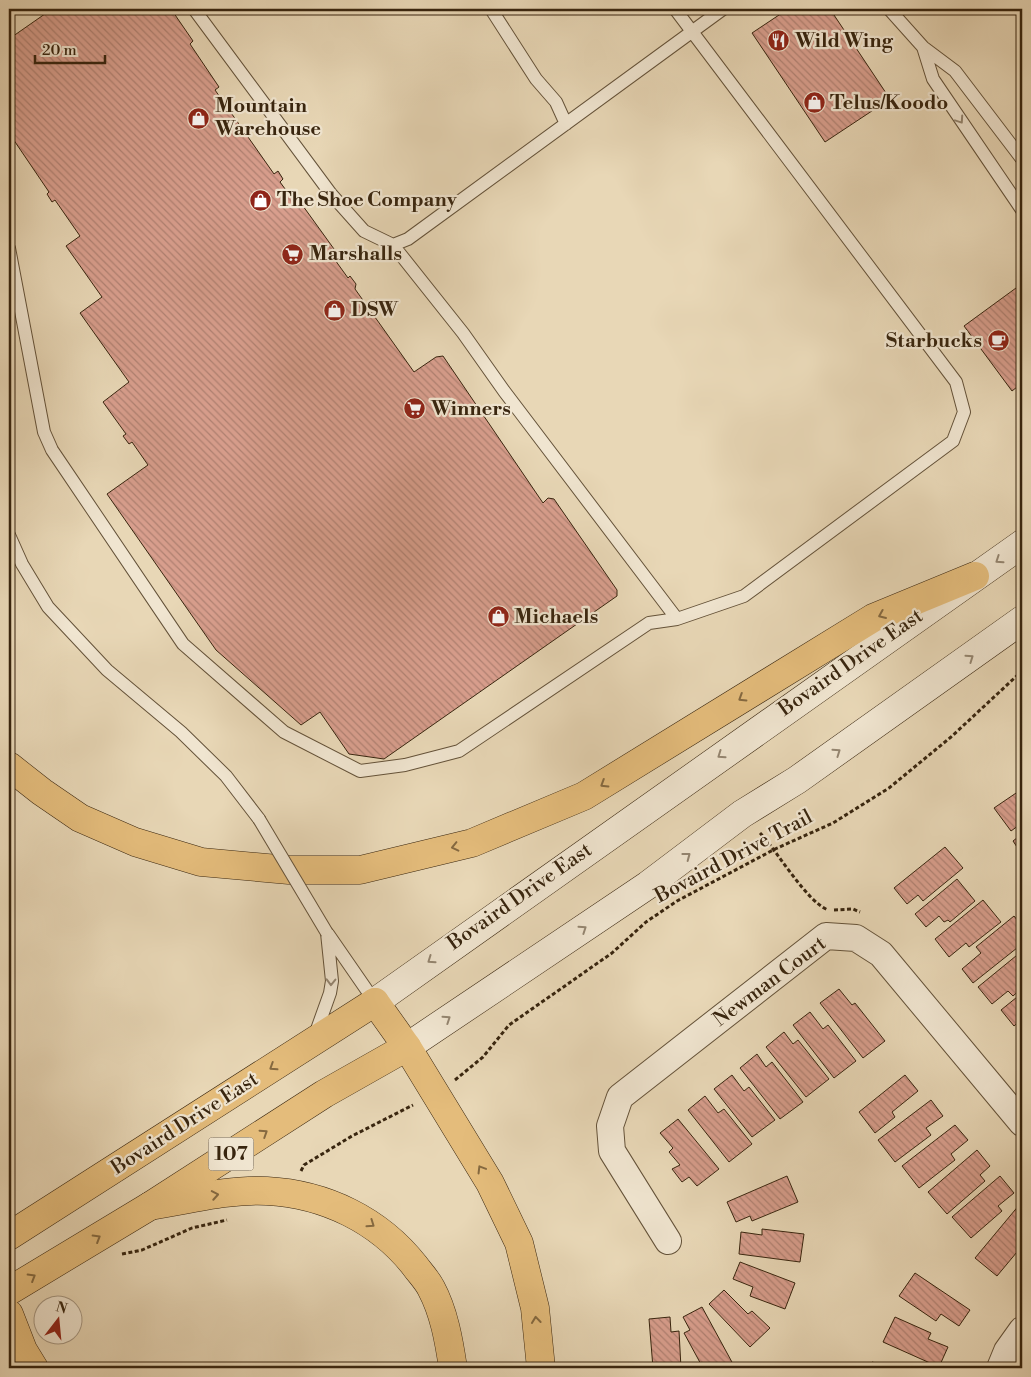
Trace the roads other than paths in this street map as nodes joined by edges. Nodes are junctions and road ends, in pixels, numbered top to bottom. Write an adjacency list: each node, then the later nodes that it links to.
1 (194, 9): 11 (lane)
2 (491, 9): 8 (lane)
3 (675, 9): 6 (lane)
4 (723, 9): 6 (lane)
5 (890, 9): 7 (lane)
6 (693, 32): 8 (lane); 16 (lane)
7 (922, 46): 9 (lane); 10 (lane, one-way to 10)
8 (566, 124): 11 (lane)
9 (1022, 158)
10 (1022, 210)
11 (393, 245): 16 (lane)
12 (9, 248): 16 (lane)
13 (9, 535): 19 (lane, bridge)
14 (1022, 544): 15 (main road, Bovaird Drive East, one-way to 15)
15 (975, 576): 18 (main road, one-way to 18); 20 (main road, Bovaird Drive East, one-way to 20)
16 (677, 619)
17 (1022, 620): 22 (main road, one-way to 17)
18 (9, 766)
19 (327, 933): 20 (lane); 21 (lane, one-way to 21)
20 (375, 1002): 21 (main road, Bovaird Drive East / 107); 22 (main road)
21 (314, 1040): 25 (main road, Bovaird Drive East / 107, one-way to 25)
22 (407, 1047): 24 (main road, 107, one-way to 22); 32 (main road, one-way to 22)
23 (1022, 1123): 26 (street, Newman Court)
24 (150, 1206): 27 (main road, 107, one-way to 24); 31 (main road, one-way to 31)
25 (9, 1236)
26 (668, 1241)
27 (9, 1291)
28 (9, 1314): 30 (main road)
29 (1022, 1330): 33 (street)
30 (34, 1368)
31 (454, 1368)
32 (541, 1368)
33 (1000, 1368)

